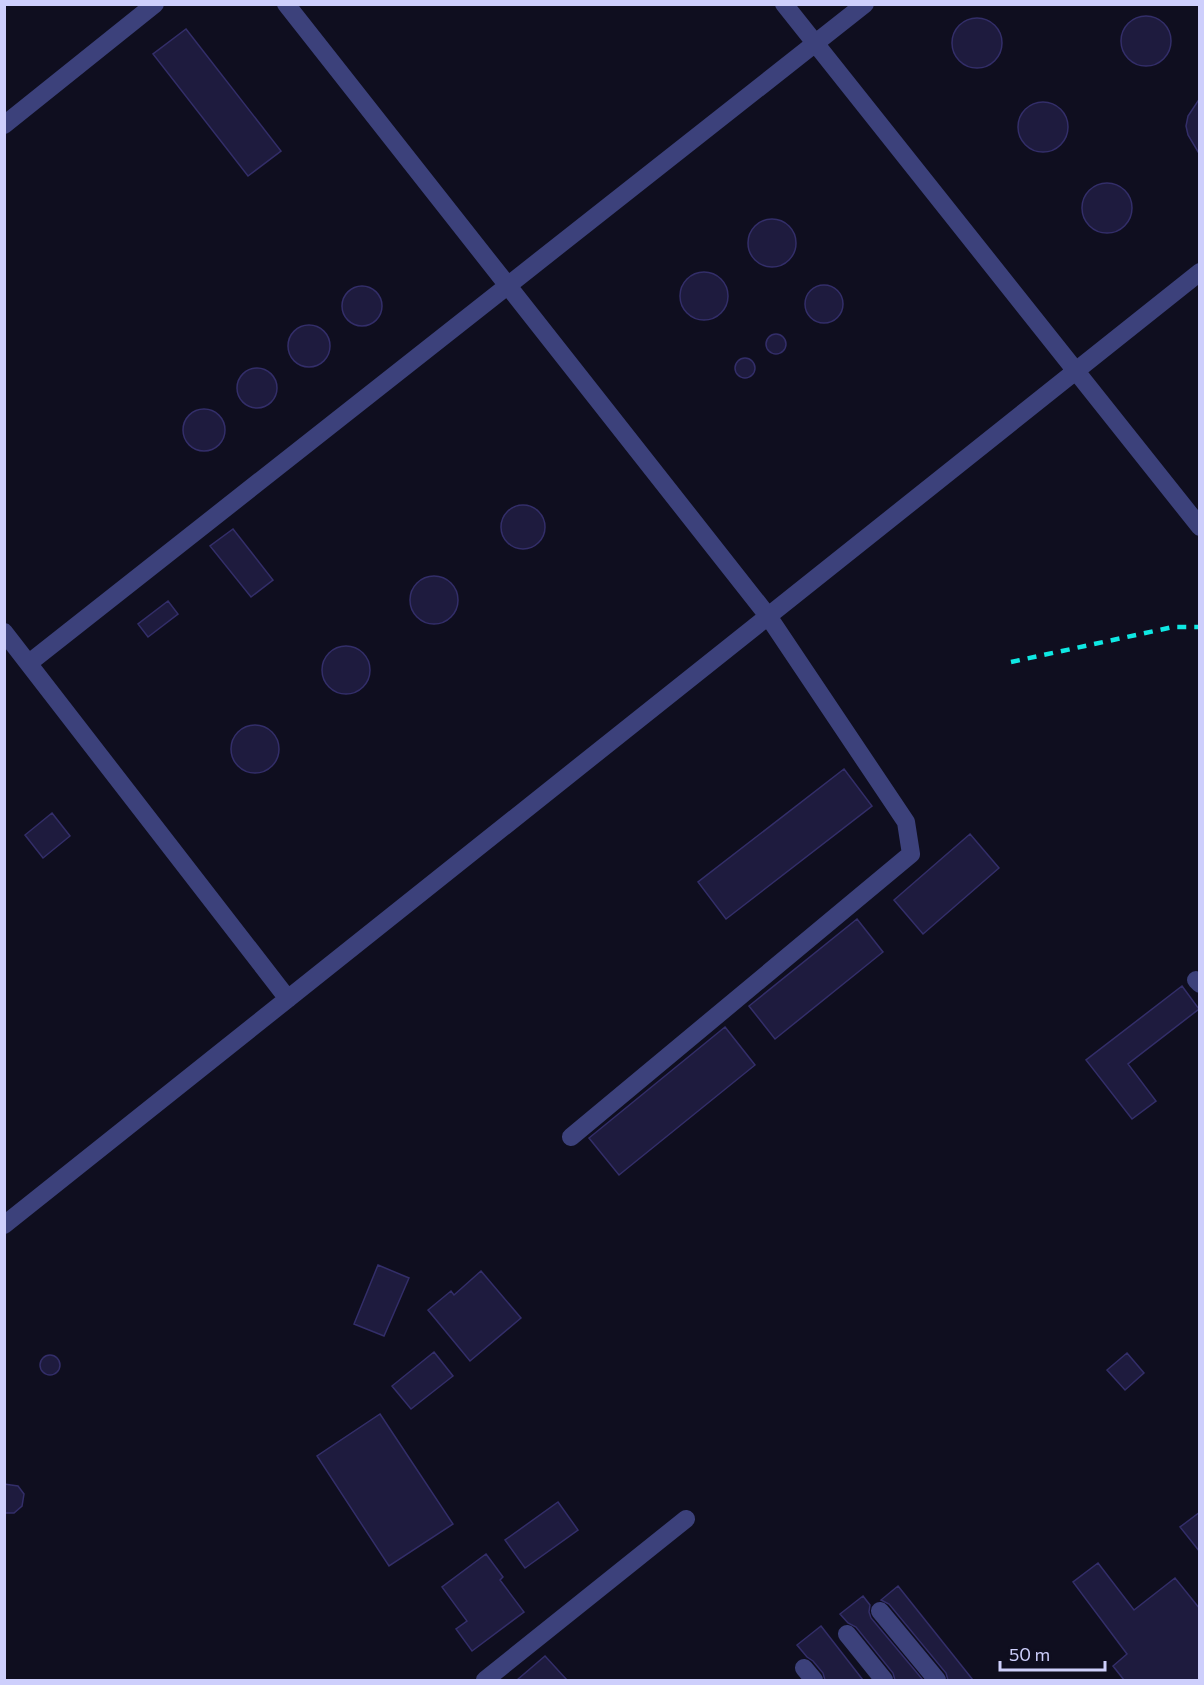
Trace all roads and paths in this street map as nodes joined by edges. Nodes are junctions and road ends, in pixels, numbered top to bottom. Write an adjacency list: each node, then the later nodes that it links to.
1 (154, 4): 6 (street)
2 (286, 4): 8 (street)
3 (784, 4): 5 (street)
4 (865, 4): 5 (street)
5 (815, 44): 8 (street); 9 (street)
6 (4, 125)
7 (1200, 272): 9 (street)
8 (507, 286): 11 (street); 13 (street)
9 (1075, 371): 10 (street); 11 (street)
10 (1200, 527)
11 (768, 616): 14 (street); 15 (street)
12 (4, 632): 13 (street)
13 (28, 663): 14 (street)
14 (288, 999): 16 (street)
15 (571, 1137)
16 (4, 1225)
17 (686, 1519): 20 (street)
18 (880, 1611): 22 (street)
19 (847, 1634): 21 (street)
20 (485, 1680)
21 (884, 1680)
22 (936, 1680)

